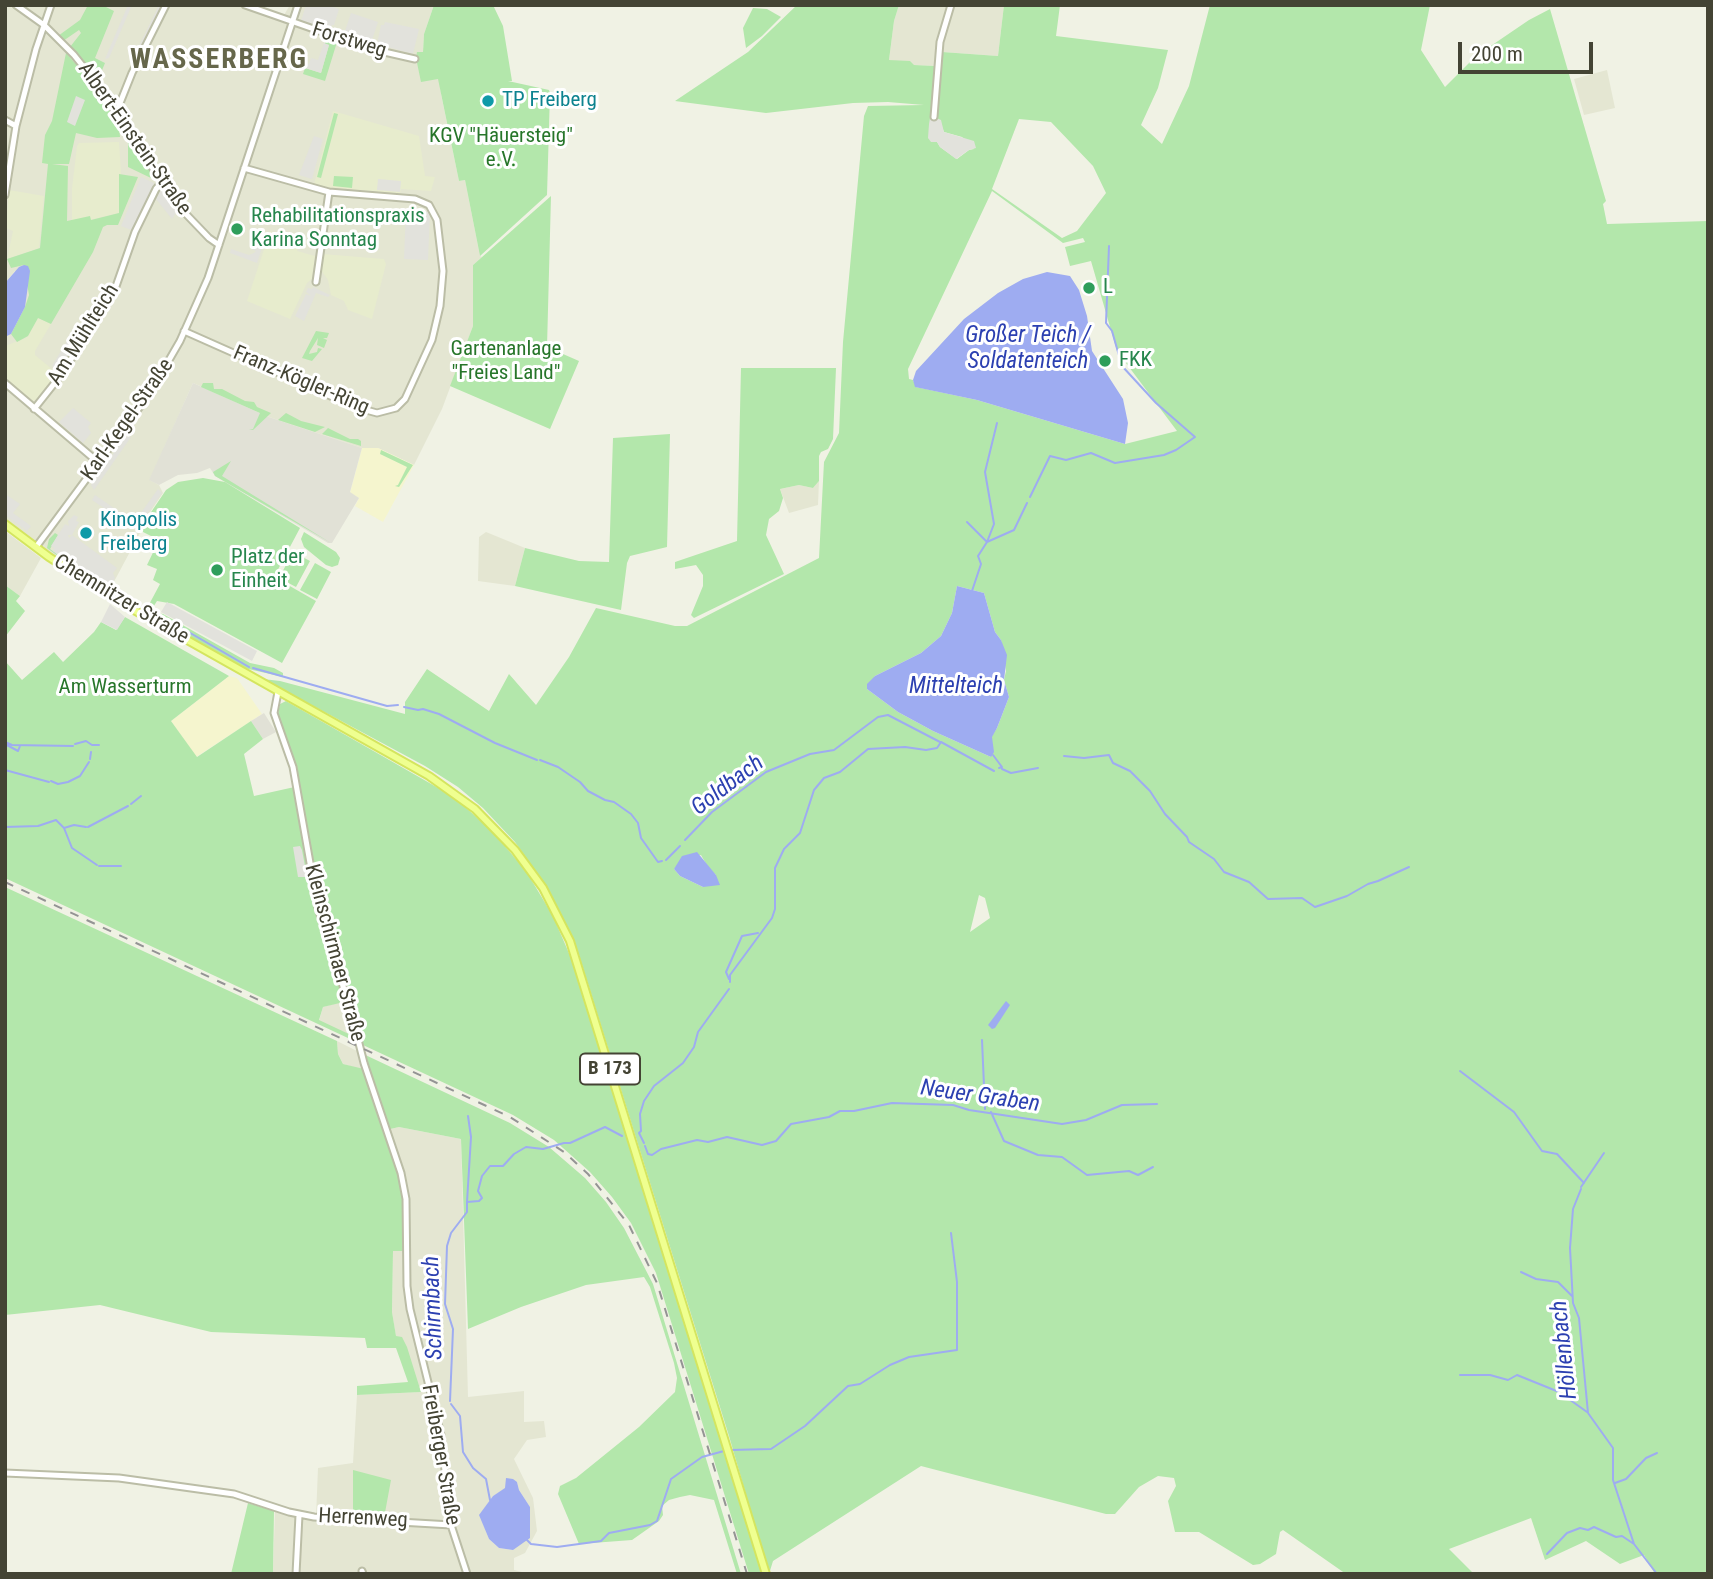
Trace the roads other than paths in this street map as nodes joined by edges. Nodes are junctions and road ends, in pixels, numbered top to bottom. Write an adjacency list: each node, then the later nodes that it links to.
1 (16, 5): 8 (street, Albert-Einstein-Straße)
2 (51, 5): 8 (street)
3 (166, 5): 10 (street)
4 (245, 5): 7 (street, Forstweg)
5 (298, 5): 7 (street, Karl-Kegel-Straße)
6 (951, 5): 11 (street)
7 (292, 23): 9 (street, Forstweg); 14 (street, Karl-Kegel-Straße)
8 (44, 25): 10 (street, Albert-Einstein-Straße); 13 (street)
9 (415, 59)
10 (116, 113): 15 (street, Albert-Einstein-Straße)
11 (934, 117)
12 (5, 120): 13 (street)
13 (16, 126): 17 (street)
14 (244, 168): 16 (street, Franz-Kögler-Ring); 18 (street, Karl-Kegel-Straße)
15 (162, 182): 18 (street, Albert-Einstein-Straße); 22 (street, Am Mühlteich)
16 (329, 192): 19 (street); 20 (street, Franz-Kögler-Ring)
17 (5, 195)
18 (219, 245): 20 (street, Karl-Kegel-Straße)
19 (316, 282)
20 (184, 331): 23 (street, Karl-Kegel-Straße)
21 (5, 383): 22 (street)
22 (34, 409): 23 (street)
23 (99, 463): 25 (street, Karl-Kegel-Straße)
24 (5, 524): 25 (main road, Chemnitzer Straße / B 173)
25 (36, 547): 26 (main road, Chemnitzer Straße / B 173)
26 (278, 692): 27 (street, Kleinschirmaer Straße); 33 (main road, B 173)
27 (387, 1130): 30 (street, Freiberger Straße)
28 (5, 1473): 29 (street, Herrenweg)
29 (299, 1515): 30 (street, Herrenweg); 32 (street)
30 (451, 1525): 31 (street, Freiberger Straße)
31 (465, 1573)
32 (296, 1574)
33 (765, 1574)

